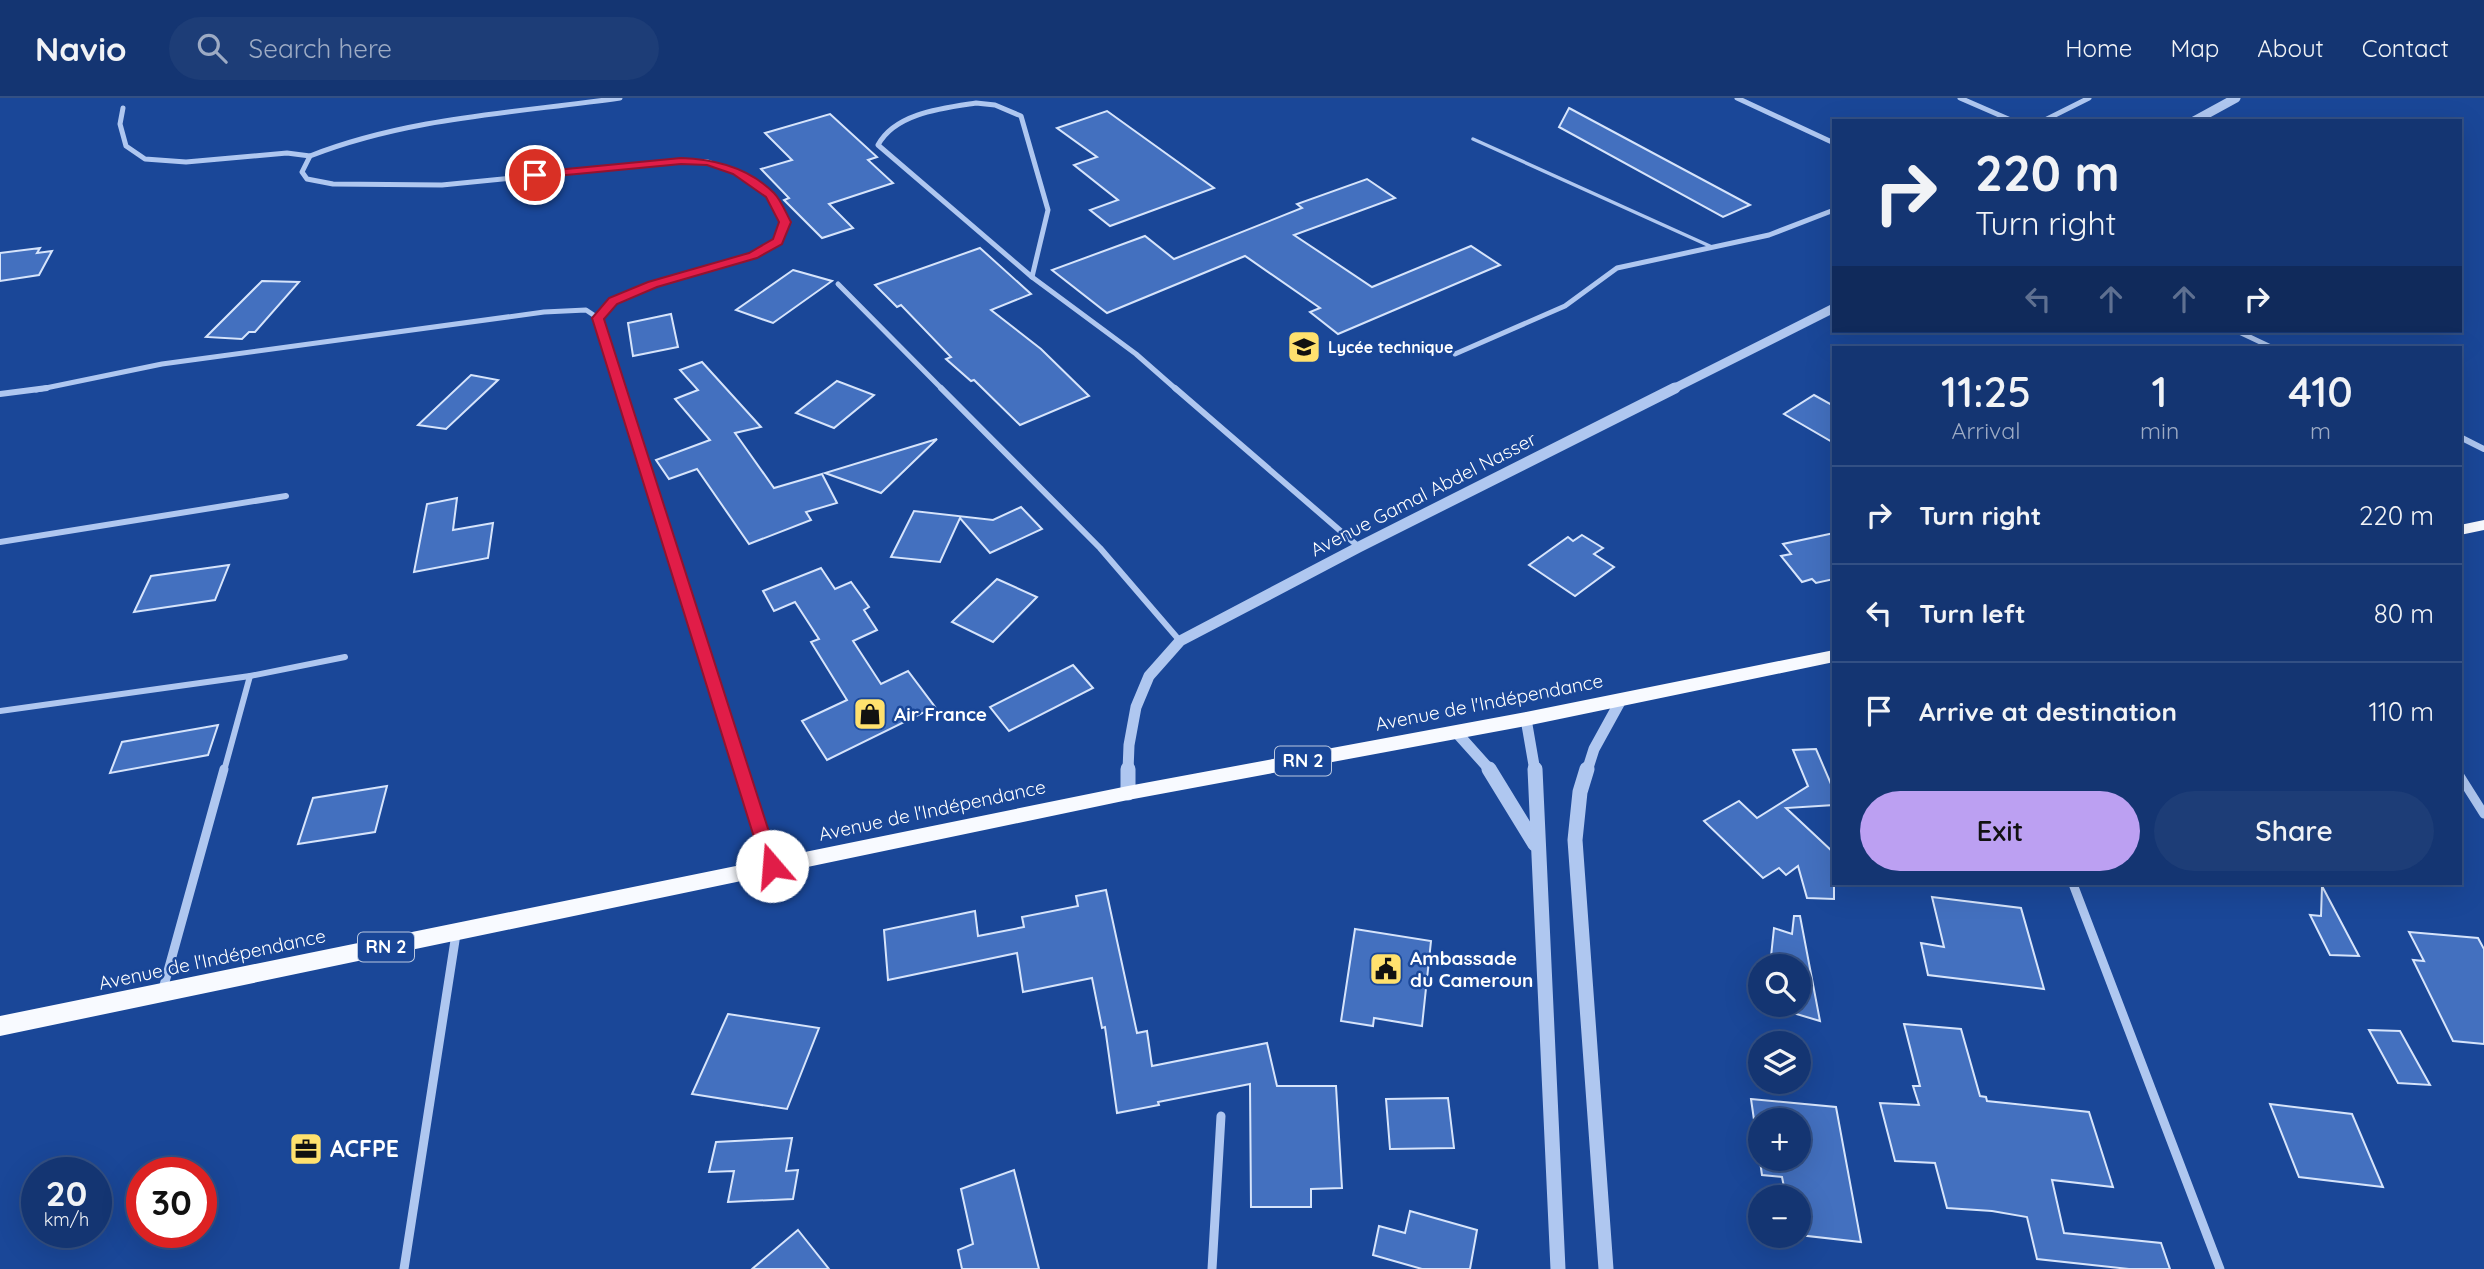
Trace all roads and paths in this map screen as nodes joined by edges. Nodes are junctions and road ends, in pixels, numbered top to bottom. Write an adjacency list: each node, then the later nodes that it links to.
1 (620, 98): 12 (street)
2 (1737, 98): 11 (street)
3 (1960, 98): 7 (street)
4 (2089, 98): 8 (street)
5 (2236, 98): 9 (street)
6 (123, 108): 12 (street)
7 (2008, 119)
8 (2047, 119)
9 (2198, 119)
10 (1474, 139): 14 (lane)
11 (1832, 142)
12 (310, 156): 18 (street)
13 (1832, 211): 14 (street)
14 (1713, 247): 21 (street)
15 (1032, 277): 15 (street); 29 (street)
16 (838, 284): 30 (street)
17 (1832, 309): 29 (street, Avenue Gamal Abdel Nasser)
18 (598, 318): 22 (street); 42 (street)
19 (2241, 333): 20 (street)
20 (2269, 346)
21 (1455, 354)
22 (0, 394)
23 (2462, 439): 24 (street)
24 (2484, 449)
25 (286, 496): 28 (street)
26 (2484, 525): 27 (main road)
27 (2462, 530)
28 (0, 542)
29 (1359, 547): 30 (street, Avenue Gamal Abdel Nasser)
30 (1180, 641): 39 (street, Avenue Gamal Abdel Nasser)
31 (1832, 656): 34 (main road, Avenue de l'Indépendance / RN 2)
32 (345, 657): 33 (street)
33 (250, 676): 35 (street); 45 (street)
34 (1621, 700): 36 (main road, Avenue de l'Indépendance / RN 2); 51 (street)
35 (0, 711)
36 (1526, 719): 37 (main road, Avenue de l'Indépendance / RN 2); 41 (street)
37 (1456, 732): 39 (main road, Avenue de l'Indépendance / RN 2); 41 (street)
38 (2462, 779): 40 (street)
39 (1128, 793): 42 (main road, Avenue de l'Indépendance / RN 2)
40 (2484, 814)
41 (1537, 848): 50 (street)
42 (772, 866): 44 (main road, Avenue de l'Indépendance / RN 2)
43 (2073, 885): 52 (street)
44 (456, 933): 45 (main road, Avenue de l'Indépendance / RN 2); 48 (street)
45 (162, 993): 46 (main road, Avenue de l'Indépendance / RN 2)
46 (0, 1026)
47 (1221, 1116): 49 (street)
48 (404, 1269)
49 (1212, 1269)
50 (1558, 1269)
51 (1606, 1269)
52 (2220, 1269)

